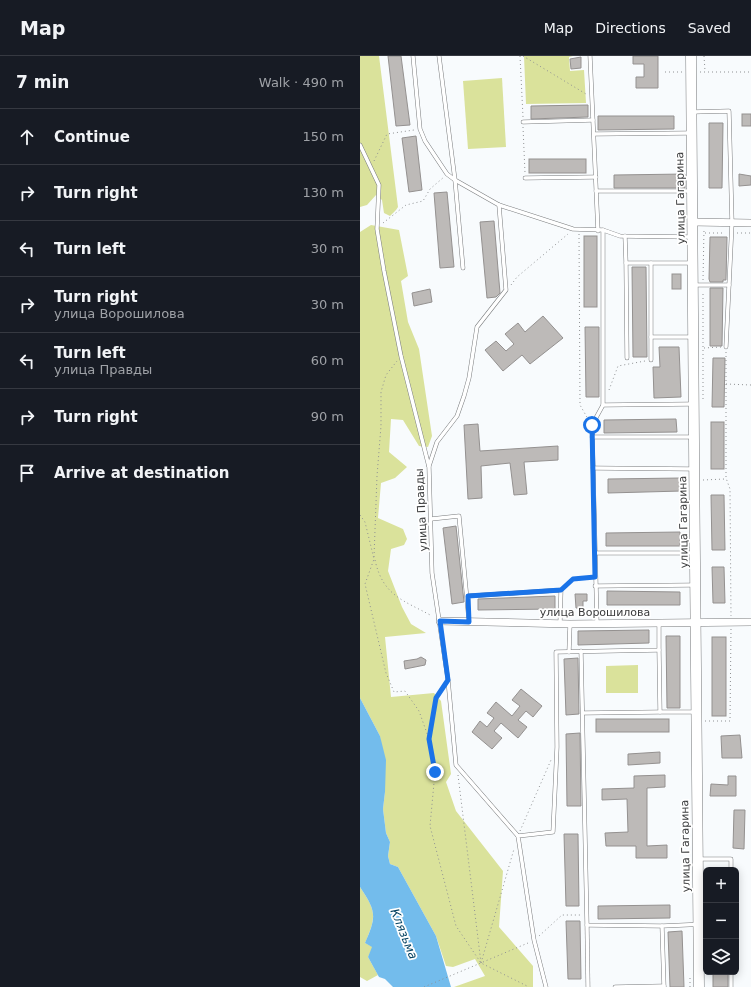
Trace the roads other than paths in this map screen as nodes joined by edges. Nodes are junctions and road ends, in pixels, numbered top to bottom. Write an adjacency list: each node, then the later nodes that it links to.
1 (413, 56): 13 (lane)
2 (439, 56): 13 (lane)
3 (590, 56): 6 (lane)
4 (691, 56): 5 (main road, улица Гагарина)
5 (691, 112): 8 (main road, улица Гагарина); 18 (lane)
6 (593, 120): 7 (lane); 9 (lane)
7 (523, 122)
8 (691, 133): 9 (lane); 15 (main road, улица Гагарина)
9 (594, 134): 11 (lane)
10 (360, 145): 38 (lane, улица Правды)
11 (596, 177): 12 (lane); 14 (lane)
12 (525, 178)
13 (455, 180): 16 (lane); 26 (lane)
14 (596, 191): 15 (lane); 20 (lane)
15 (692, 191): 17 (main road, улица Гагарина)
16 (499, 205): 20 (lane); 38 (lane)
17 (692, 222): 18 (street); 22 (main road, улица Гагарина)
18 (732, 223): 19 (street); 28 (lane)
19 (751, 223)
20 (600, 231): 21 (lane); 35 (lane)
21 (625, 236): 22 (lane); 23 (lane)
22 (692, 237): 25 (main road, улица Гагарина)
23 (626, 263): 24 (lane); 32 (lane)
24 (650, 263): 25 (lane); 29 (lane)
25 (693, 263): 27 (main road, улица Гагарина)
26 (463, 268)
27 (698, 285): 28 (lane); 30 (main road, улица Гагарина)
28 (728, 285): 31 (lane)
29 (651, 337): 30 (lane); 33 (lane)
30 (697, 344): 34 (main road, улица Гагарина)
31 (726, 347)
32 (627, 358)
33 (651, 360)
34 (694, 404): 35 (lane); 36 (main road, улица Гагарина)
35 (603, 405): 37 (lane)
36 (694, 436): 37 (lane); 40 (main road, улица Гагарина)
37 (592, 437): 39 (lane)
38 (429, 467): 41 (lane, улица Правды)
39 (593, 468): 40 (lane); 42 (lane)
40 (694, 469): 43 (main road, улица Гагарина)
41 (431, 519): 46 (lane); 47 (lane, улица Правды)
42 (595, 553): 43 (lane); 45 (lane)
43 (696, 553): 44 (main road, улица Гагарина)
44 (695, 585): 45 (lane); 53 (main road, улица Гагарина)
45 (595, 586): 51 (lane)
46 (468, 596): 48 (lane); 50 (lane)
47 (440, 621): 48 (street, улица Ворошилова); 56 (lane, улица Правды)
48 (469, 622): 50 (street, улица Ворошилова)
49 (751, 622): 53 (street, улица Ворошилова)
50 (560, 623): 54 (street, улица Ворошилова)
51 (596, 623): 52 (street, улица Ворошилова); 54 (street, улица Ворошилова)
52 (659, 623): 53 (street, улица Ворошилова); 55 (lane)
53 (695, 623): 62 (main road, улица Гагарина)
54 (570, 624): 57 (lane)
55 (659, 650): 58 (lane); 60 (lane)
56 (444, 652): 59 (lane); 63 (lane, улица Правды)
57 (569, 652): 58 (lane); 63 (lane)
58 (581, 652): 61 (lane)
59 (438, 653)
60 (660, 712): 61 (lane); 62 (lane)
61 (582, 713): 67 (lane)
62 (695, 717): 64 (main road, улица Гагарина)
63 (518, 836): 70 (lane)
64 (697, 859): 65 (lane); 66 (main road, улица Гагарина)
65 (731, 867)
66 (702, 924): 68 (lane); 74 (main road, улица Гагарина)
67 (587, 926): 68 (lane); 71 (lane)
68 (662, 926): 73 (lane)
69 (731, 975): 75 (lane)
70 (546, 987)
71 (588, 987)
72 (615, 987): 73 (lane)
73 (664, 987)
74 (699, 987)
75 (731, 987)

